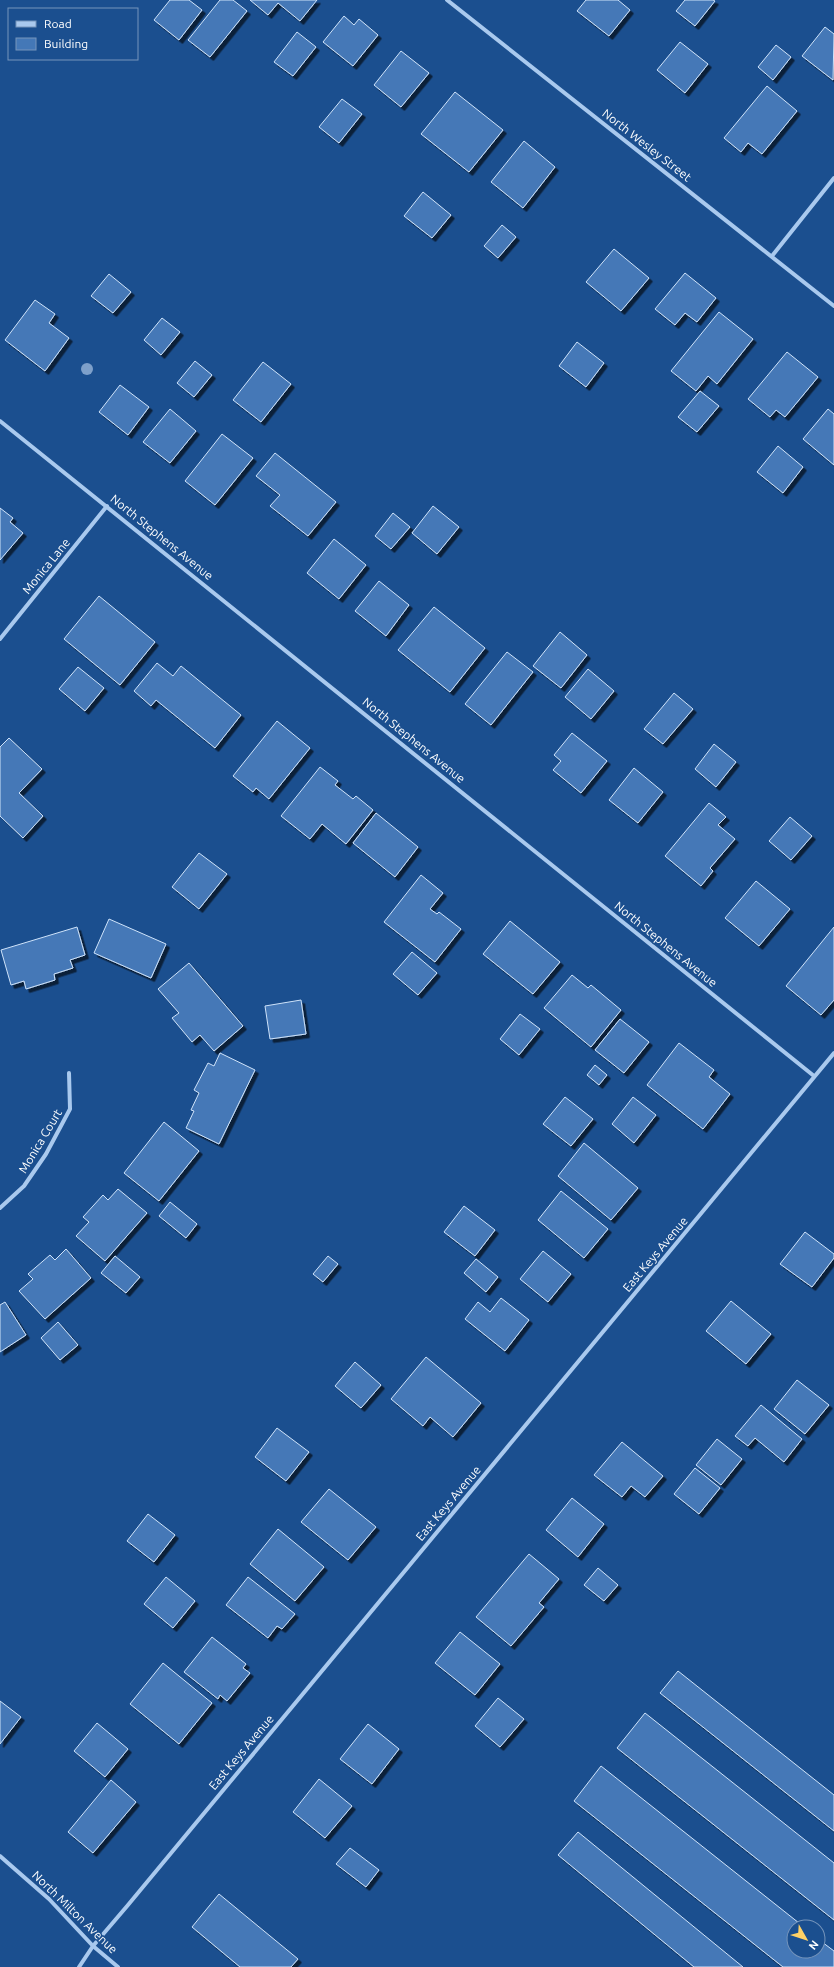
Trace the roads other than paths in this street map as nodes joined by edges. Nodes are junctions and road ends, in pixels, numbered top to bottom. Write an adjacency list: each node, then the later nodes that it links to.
1 (447, 0): 3 (street, North Wesley Street)
2 (834, 178): 3 (street)
3 (772, 256): 4 (street, North Wesley Street)
4 (834, 306)
5 (0, 421): 6 (street, North Stephens Avenue)
6 (107, 506): 7 (street, Monica Lane); 10 (street, North Stephens Avenue)
7 (0, 639)
8 (834, 1053): 10 (street, East Keys Avenue)
9 (69, 1073): 11 (street, Monica Court)
10 (814, 1076): 13 (street, East Keys Avenue)
11 (0, 1208)
12 (0, 1856): 13 (street, North Milton Avenue)
13 (94, 1946): 14 (street, East Keys Avenue); 15 (street, North Milton Avenue)
14 (79, 1967)
15 (118, 1967)

